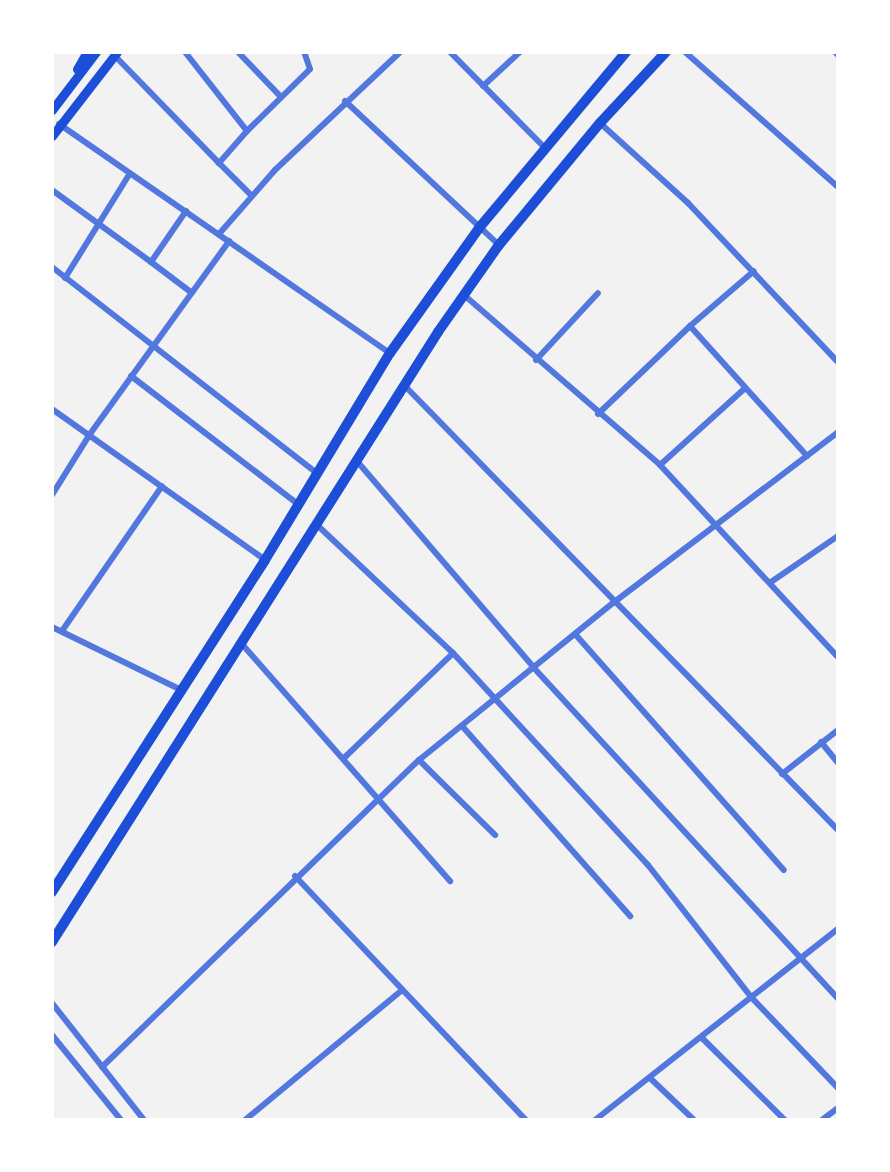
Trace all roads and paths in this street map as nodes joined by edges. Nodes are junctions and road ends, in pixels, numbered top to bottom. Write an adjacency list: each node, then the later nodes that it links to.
1 (87, 52): 16 (main road)
2 (96, 52): 16 (main road)
3 (185, 52): 19 (street)
4 (238, 52): 14 (street)
5 (304, 52): 14 (street)
6 (400, 52): 15 (street)
7 (450, 52): 13 (street)
8 (520, 52): 13 (street)
9 (626, 52): 21 (highway)
10 (666, 52): 17 (highway)
11 (685, 52): 24 (street)
12 (116, 54): 18 (main road); 22 (street)
13 (483, 86): 21 (street)
14 (280, 96): 19 (street)
15 (345, 101): 26 (street); 29 (street)
16 (55, 107)
17 (600, 122): 32 (highway); 35 (street)
18 (59, 124): 20 (main road); 23 (street)
19 (247, 131): 22 (street)
20 (52, 136)
21 (544, 147): 29 (highway)
22 (219, 163): 26 (street)
23 (131, 173): 27 (street); 28 (street)
24 (838, 187)
25 (52, 190): 28 (street)
26 (251, 195): 30 (street)
27 (186, 211): 30 (street); 33 (street)
28 (99, 223): 33 (street); 36 (street)
29 (479, 228): 32 (street); 42 (highway)
30 (219, 234): 31 (street)
31 (229, 241): 37 (street); 42 (street)
32 (499, 244): 39 (highway)
33 (151, 262): 37 (street)
34 (52, 267): 36 (street)
35 (754, 271): 40 (street); 44 (street)
36 (65, 278): 41 (street)
37 (192, 293): 41 (street)
38 (598, 293): 43 (street)
39 (464, 295): 43 (street); 46 (highway)
40 (690, 326): 47 (street); 49 (street)
41 (153, 346): 45 (street); 55 (street)
42 (390, 353): 55 (highway)
43 (536, 360): 49 (street)
44 (838, 362)
45 (131, 376): 51 (street); 58 (street)
46 (403, 384): 53 (highway); 64 (street)
47 (744, 388): 52 (street); 54 (street)
48 (52, 409): 51 (street)
49 (598, 415): 54 (street)
50 (838, 432): 52 (street)
51 (90, 434): 56 (street); 57 (street)
52 (807, 456): 60 (street)
53 (355, 459): 59 (highway); 72 (street)
54 (660, 465): 60 (street)
55 (317, 472): 58 (highway)
56 (162, 486): 62 (street); 66 (street)
57 (52, 495)
58 (298, 504): 62 (highway)
59 (314, 523): 68 (highway); 70 (street)
60 (718, 525): 63 (street); 64 (street)
61 (838, 536): 63 (street)
62 (265, 559): 73 (highway)
63 (771, 582): 69 (street)
64 (613, 603): 67 (street); 81 (street)
65 (52, 627): 66 (street)
66 (62, 631): 73 (street)
67 (575, 634): 72 (street); 85 (street)
68 (240, 641): 78 (street); 91 (highway)
69 (835, 648): 71 (street)
70 (453, 653): 74 (street); 78 (street)
71 (838, 657)
72 (534, 668): 74 (street); 92 (street)
73 (179, 689): 88 (highway)
74 (495, 699): 75 (street); 94 (street)
75 (462, 726): 79 (street); 89 (street)
76 (838, 730): 77 (street)
77 (821, 742): 80 (street); 81 (street)
78 (344, 758): 82 (street)
79 (419, 760): 82 (street); 84 (street)
80 (838, 763)
81 (782, 774): 83 (street)
82 (377, 798): 86 (street); 87 (street)
83 (838, 830)
84 (495, 835)
85 (784, 870)
86 (295, 876): 93 (street); 99 (street)
87 (450, 881)
88 (52, 892)
89 (630, 916)
90 (838, 929): 92 (street)
91 (52, 942)
92 (799, 957): 94 (street); 95 (street)
93 (401, 991): 106 (street); 107 (street)
94 (751, 997): 98 (street); 101 (street)
95 (838, 999)
96 (52, 1003): 99 (street)
97 (52, 1035): 104 (street)
98 (702, 1038): 100 (street); 110 (street)
99 (102, 1067): 105 (street)
100 (651, 1079): 103 (street); 109 (street)
101 (838, 1088)
102 (838, 1108): 111 (street)
103 (605, 1117): 108 (street)
104 (121, 1119)
105 (144, 1119)
106 (245, 1119)
107 (526, 1119)
108 (595, 1119)
109 (694, 1119)
110 (785, 1119)
111 (822, 1119)

